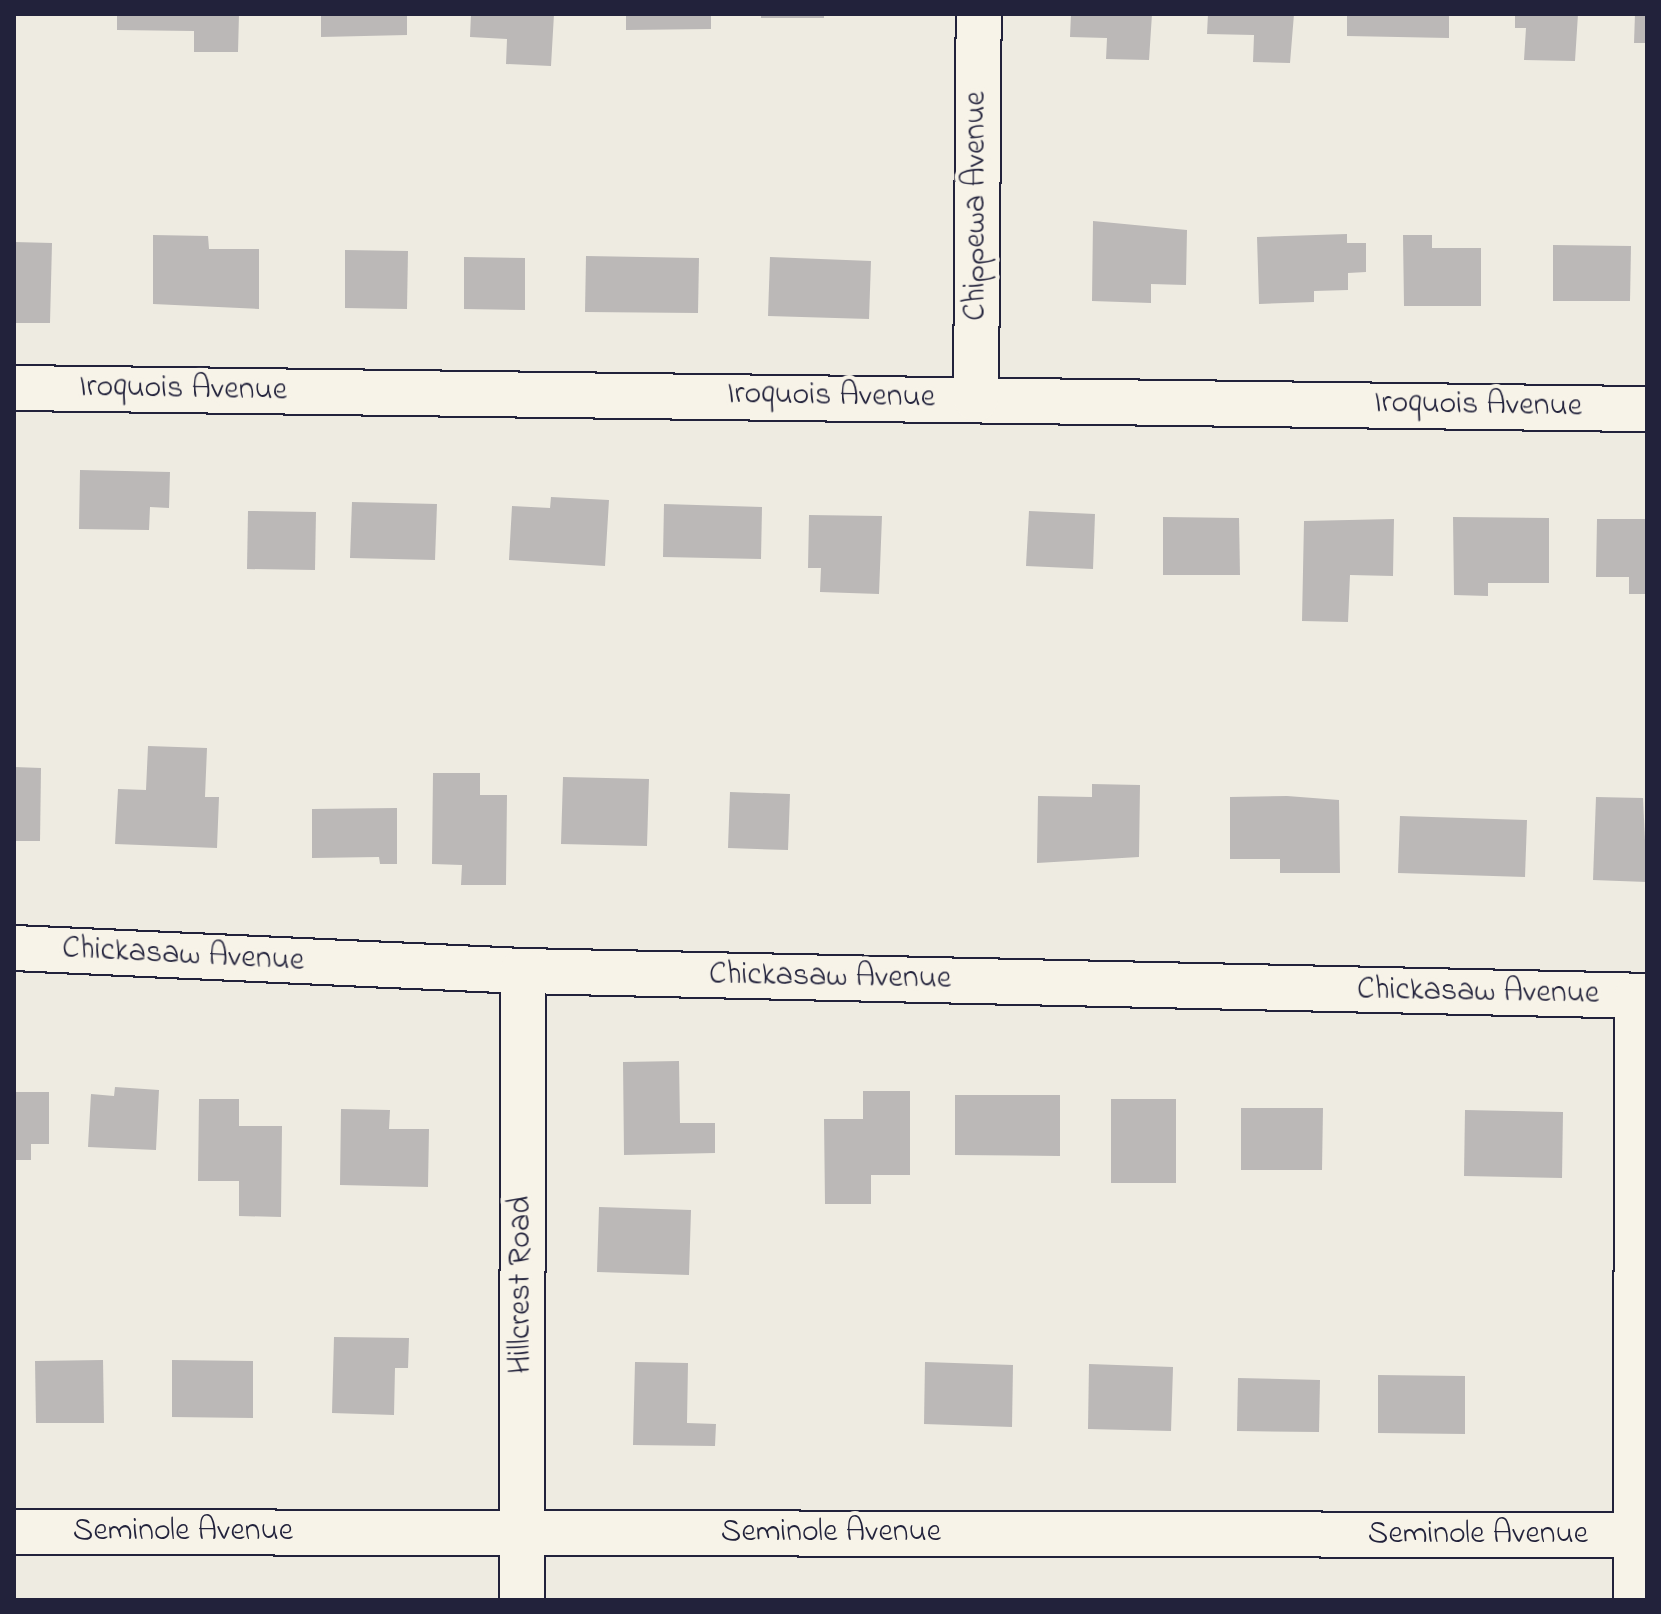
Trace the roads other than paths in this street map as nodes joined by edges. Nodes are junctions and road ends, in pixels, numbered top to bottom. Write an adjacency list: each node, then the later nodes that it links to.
1 (979, 14): 3 (street, Chippewa Avenue)
2 (14, 388): 3 (street, Iroquois Avenue)
3 (976, 399): 4 (street, Iroquois Avenue)
4 (1647, 409)
5 (14, 948): 6 (street, Chickasaw Avenue)
6 (523, 971): 7 (street, Chickasaw Avenue); 9 (street, Hillcrest Road)
7 (1642, 996): 10 (street)
8 (14, 1532): 9 (street, Seminole Avenue)
9 (522, 1532): 10 (street, Seminole Avenue); 11 (street, Hillcrest Road)
10 (1641, 1535): 12 (street)
11 (522, 1600)
12 (1636, 1600)

